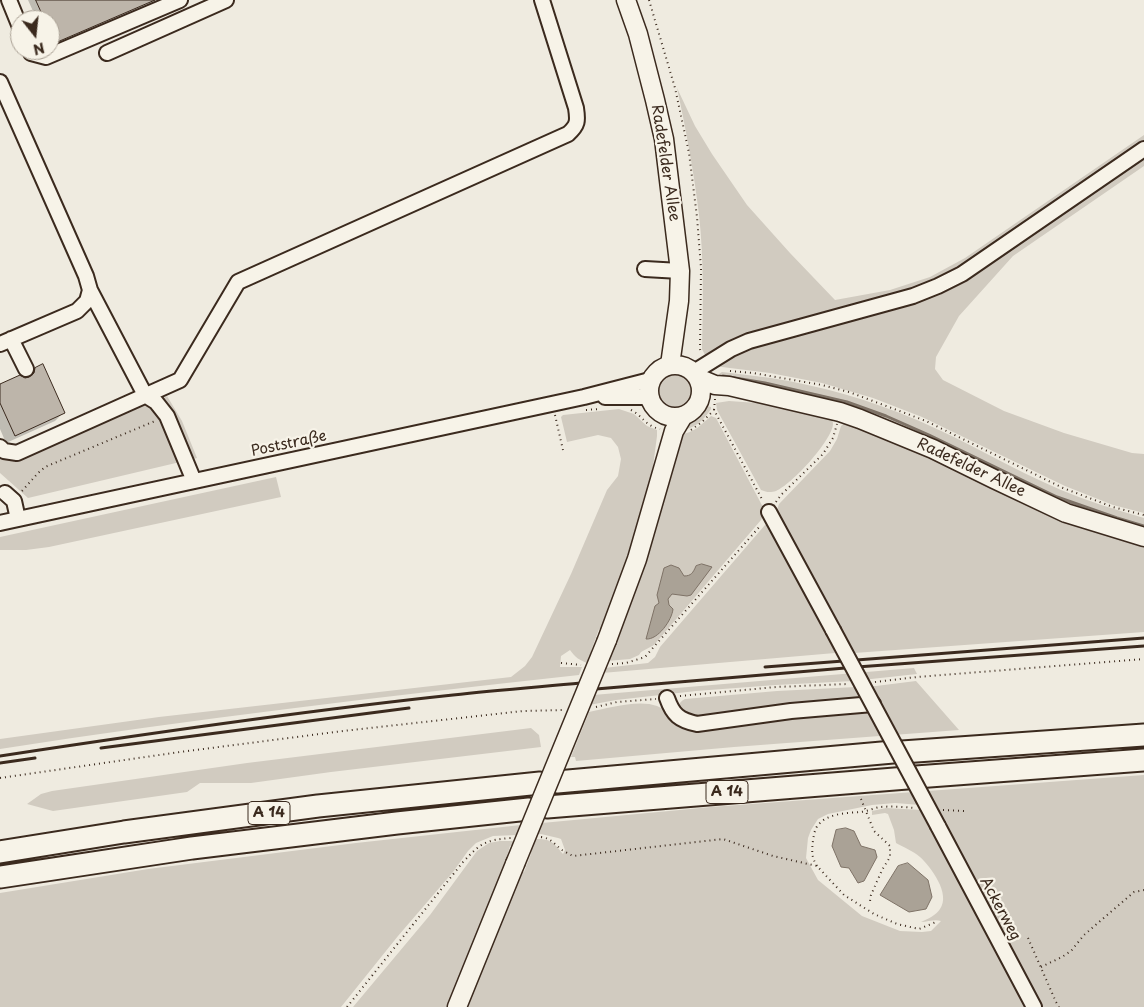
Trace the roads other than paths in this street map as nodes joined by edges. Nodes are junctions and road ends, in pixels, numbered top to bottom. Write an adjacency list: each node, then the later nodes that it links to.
1 (180, 0): 5 (street)
2 (226, 0): 6 (street)
3 (542, 0): 15 (street)
4 (626, 0): 10 (main road, Radefelder Allee)
5 (60, 51)
6 (107, 53)
7 (0, 82): 11 (street)
8 (1144, 149): 14 (street)
9 (645, 269): 10 (street)
10 (680, 271): 14 (main road, Radefelder Allee)
11 (90, 290): 12 (street); 15 (street)
12 (6, 341): 13 (street)
13 (26, 369)
14 (691, 369): 16 (main road); 17 (main road); 18 (main road, Radefelder Allee)
15 (145, 395): 20 (street); 21 (street)
16 (653, 396): 19 (main road); 21 (street, Poststraße); 22 (main road)
17 (700, 397): 18 (main road, Radefelder Allee); 19 (main road)
18 (797, 402): 27 (main road, Radefelder Allee)
19 (685, 424): 22 (main road)
20 (0, 447)
21 (194, 481): 25 (street, Poststraße)
22 (656, 491): 34 (main road, bridge)
23 (9, 497): 25 (street)
24 (769, 512): 29 (street, Ackerweg, bridge)
25 (18, 519): 26 (street, Poststraße)
26 (0, 523)
27 (1144, 537)
28 (667, 698): 29 (street)
29 (873, 704): 35 (street, Ackerweg, bridge)
30 (1144, 735): 32 (highway, A 14)
31 (1144, 760): 33 (highway, A 14)
32 (0, 852)
33 (0, 877)
34 (457, 1007)
35 (1034, 1007)

